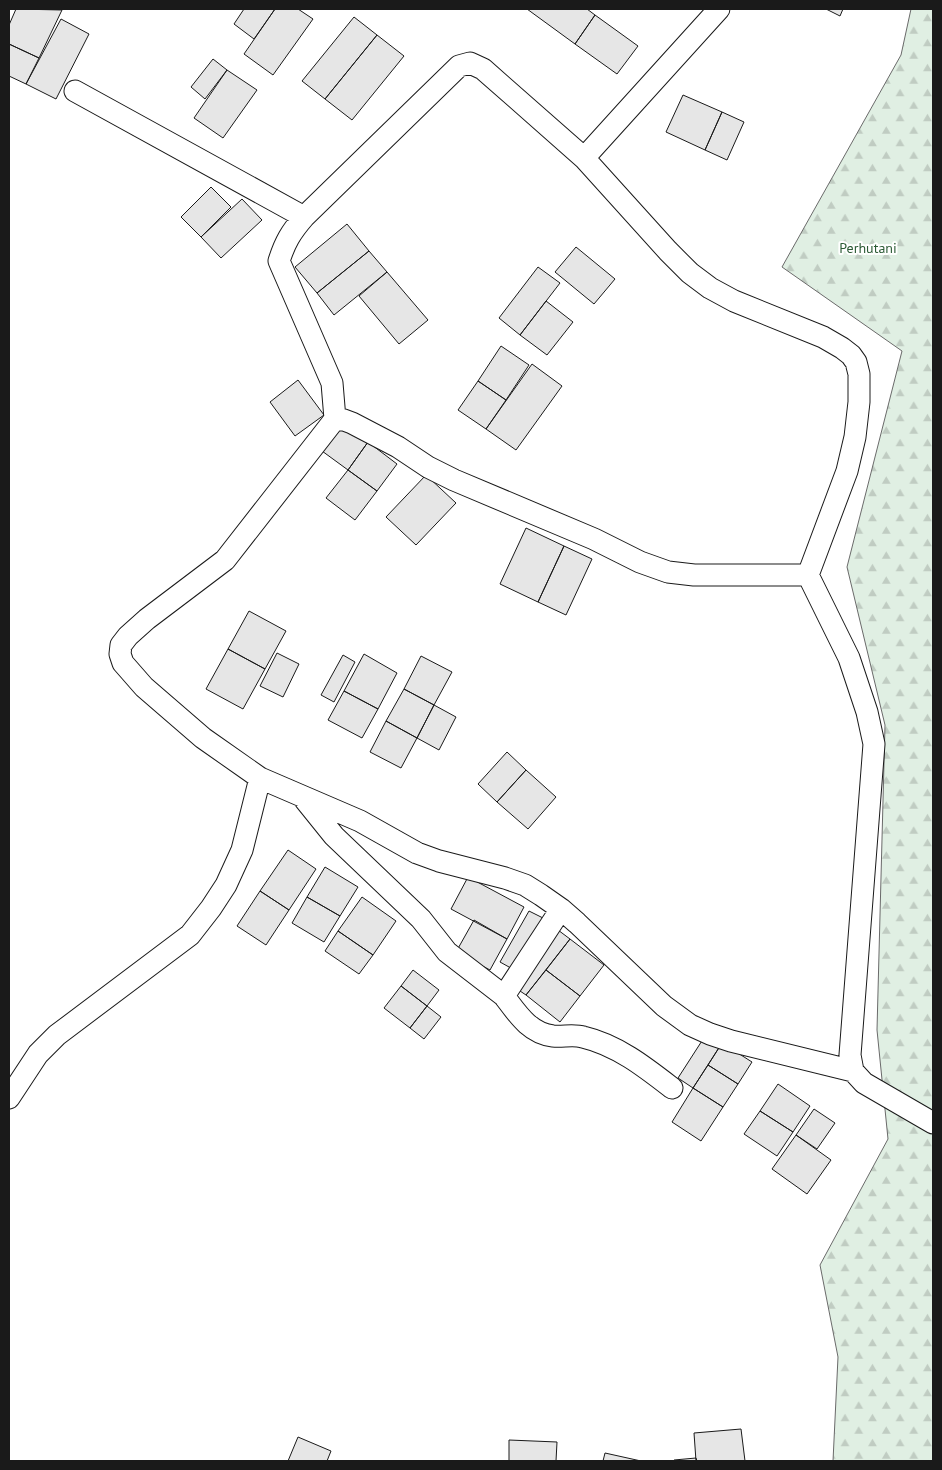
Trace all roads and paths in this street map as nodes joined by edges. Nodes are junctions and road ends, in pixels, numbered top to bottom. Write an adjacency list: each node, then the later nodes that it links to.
1 (719, 9): 3 (street)
2 (75, 90): 4 (street)
3 (584, 158): 4 (street); 6 (street)
4 (304, 217): 5 (street)
5 (335, 419): 6 (street); 7 (street)
6 (808, 575): 11 (street)
7 (260, 778): 8 (street); 13 (street)
8 (302, 797): 9 (street); 10 (street)
9 (561, 909): 10 (street); 11 (street)
10 (504, 996): 12 (street)
11 (853, 1071): 14 (street)
12 (672, 1088)
13 (9, 1098)
14 (933, 1123)

